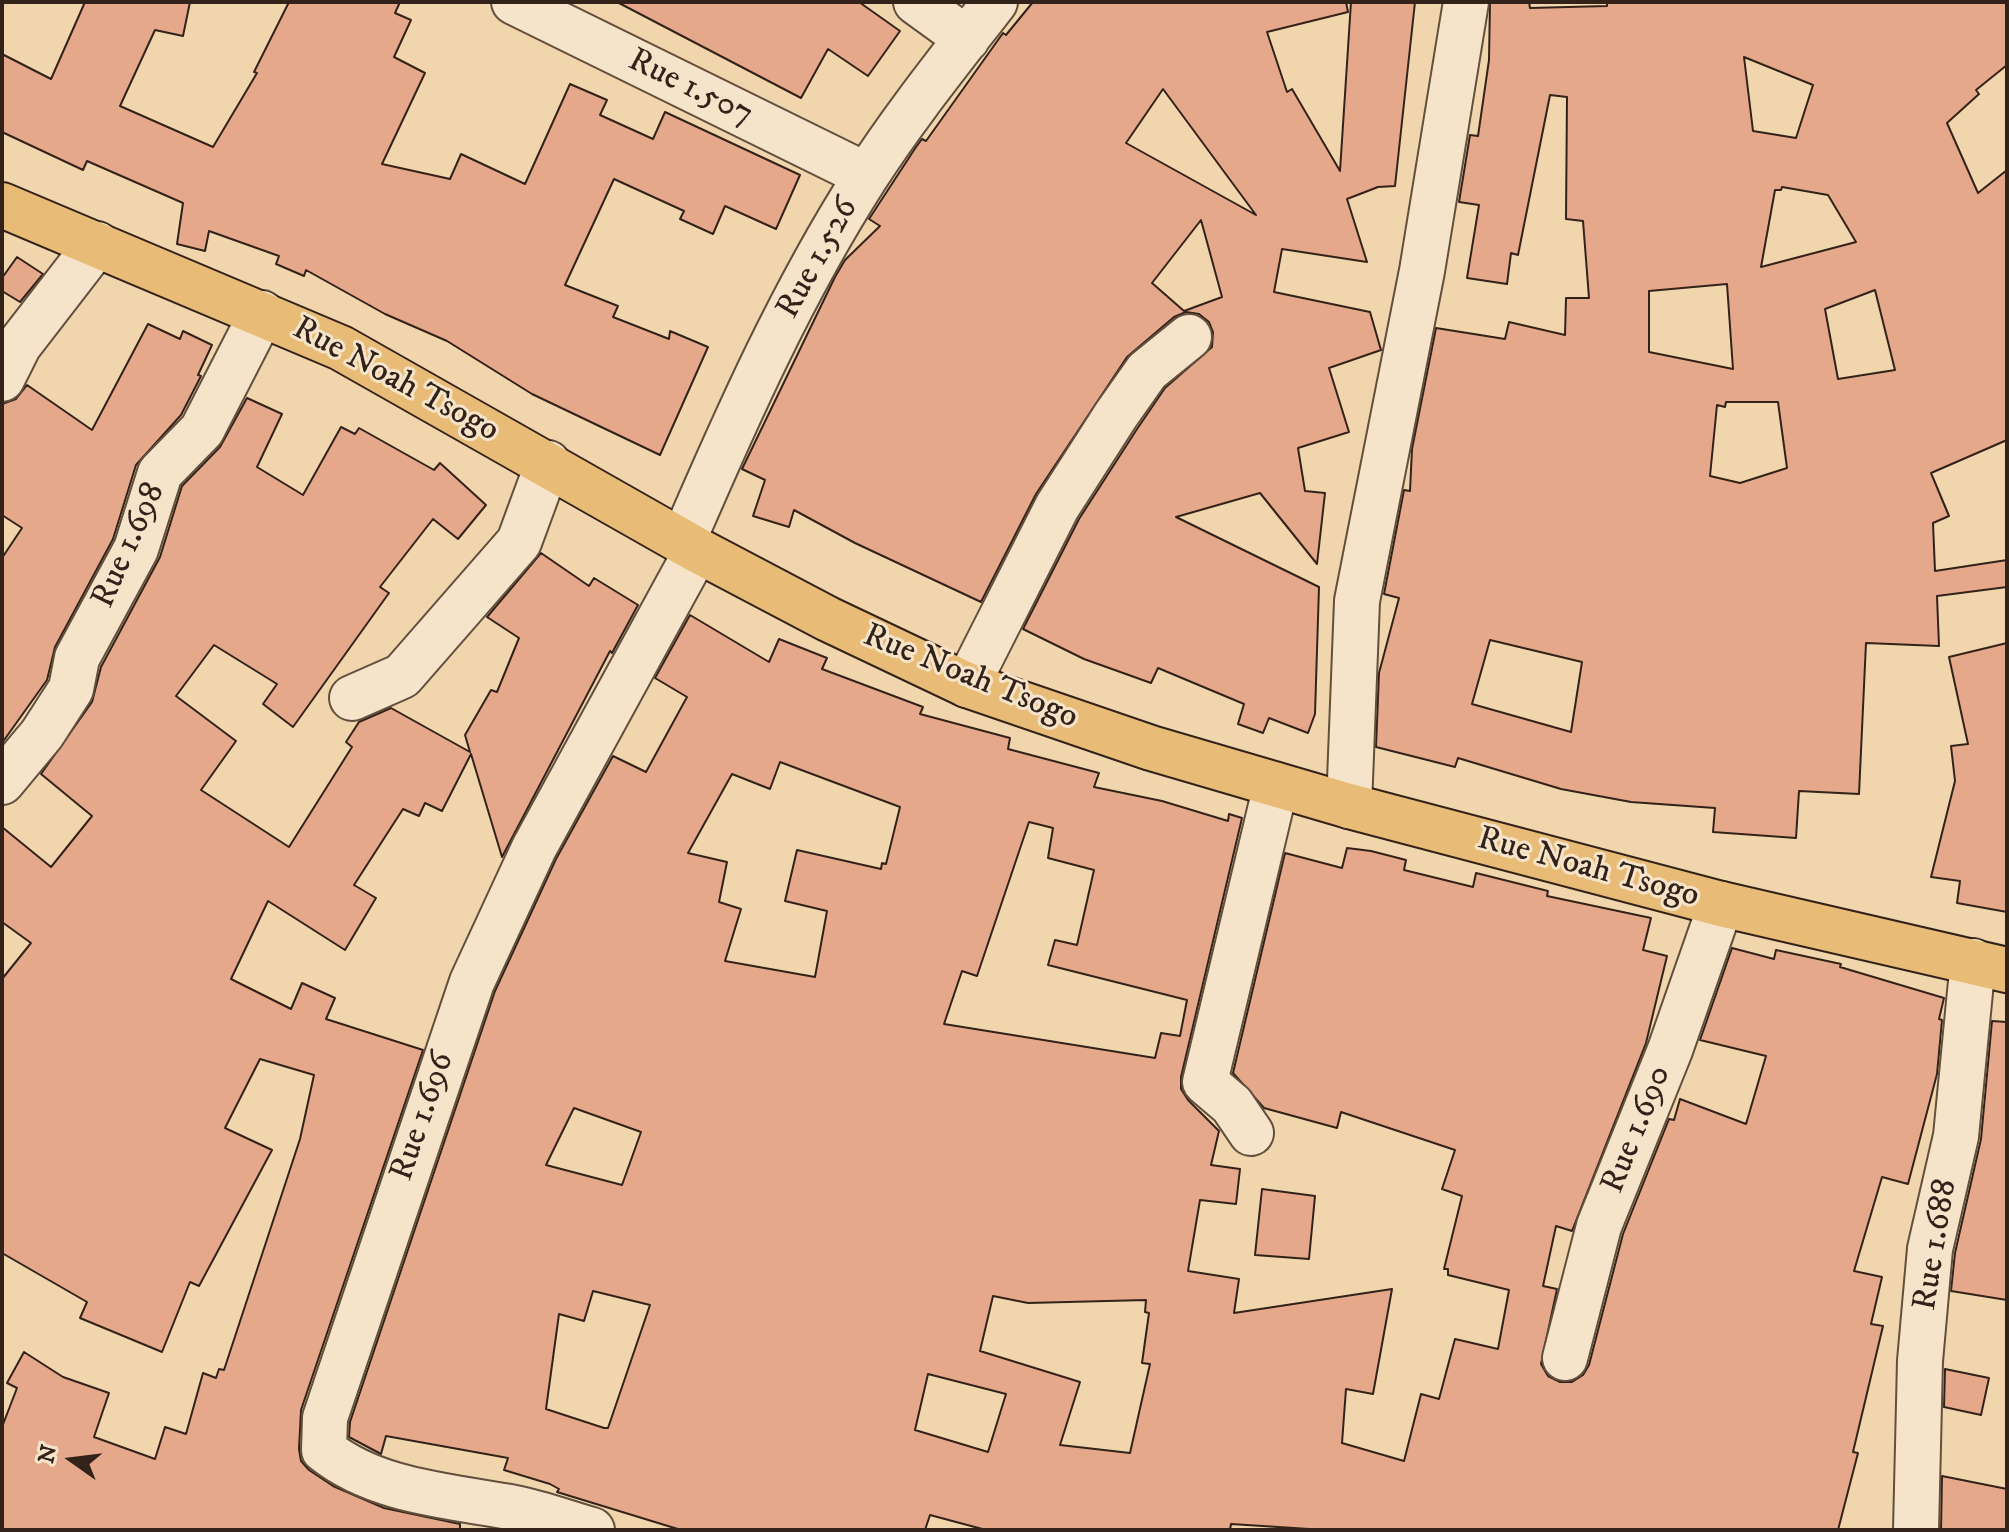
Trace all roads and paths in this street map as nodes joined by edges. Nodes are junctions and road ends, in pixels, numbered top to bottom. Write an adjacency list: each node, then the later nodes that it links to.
1 (514, 2): 6 (street, Rue 1.507)
2 (916, 2): 5 (street)
3 (995, 2): 5 (street, Rue 1.526)
4 (1466, 2): 18 (street)
5 (967, 39): 6 (street, Rue 1.526)
6 (866, 175): 13 (street, Rue 1.526)
7 (2, 205): 8 (main road, Rue Noah Tsogo)
8 (97, 244): 9 (main road, Rue Noah Tsogo); 11 (street)
9 (262, 313): 12 (main road, Rue Noah Tsogo); 16 (street, Rue 1.698)
10 (1189, 337): 14 (street)
11 (2, 379)
12 (548, 463): 13 (main road, Rue Noah Tsogo); 15 (street)
13 (690, 545): 14 (main road, Rue Noah Tsogo); 23 (street, Rue 1.696)
14 (967, 685): 17 (main road, Rue Noah Tsogo)
15 (352, 698)
16 (2, 782)
17 (1276, 785): 18 (main road, Rue Noah Tsogo); 21 (street)
18 (1349, 806): 19 (main road, Rue Noah Tsogo)
19 (1721, 904): 20 (main road, Rue Noah Tsogo); 22 (street, Rue 1.690)
20 (1990, 966): 24 (street, Rue 1.688)
21 (1251, 1133)
22 (1565, 1358)
23 (592, 1530)
24 (1916, 1530)

